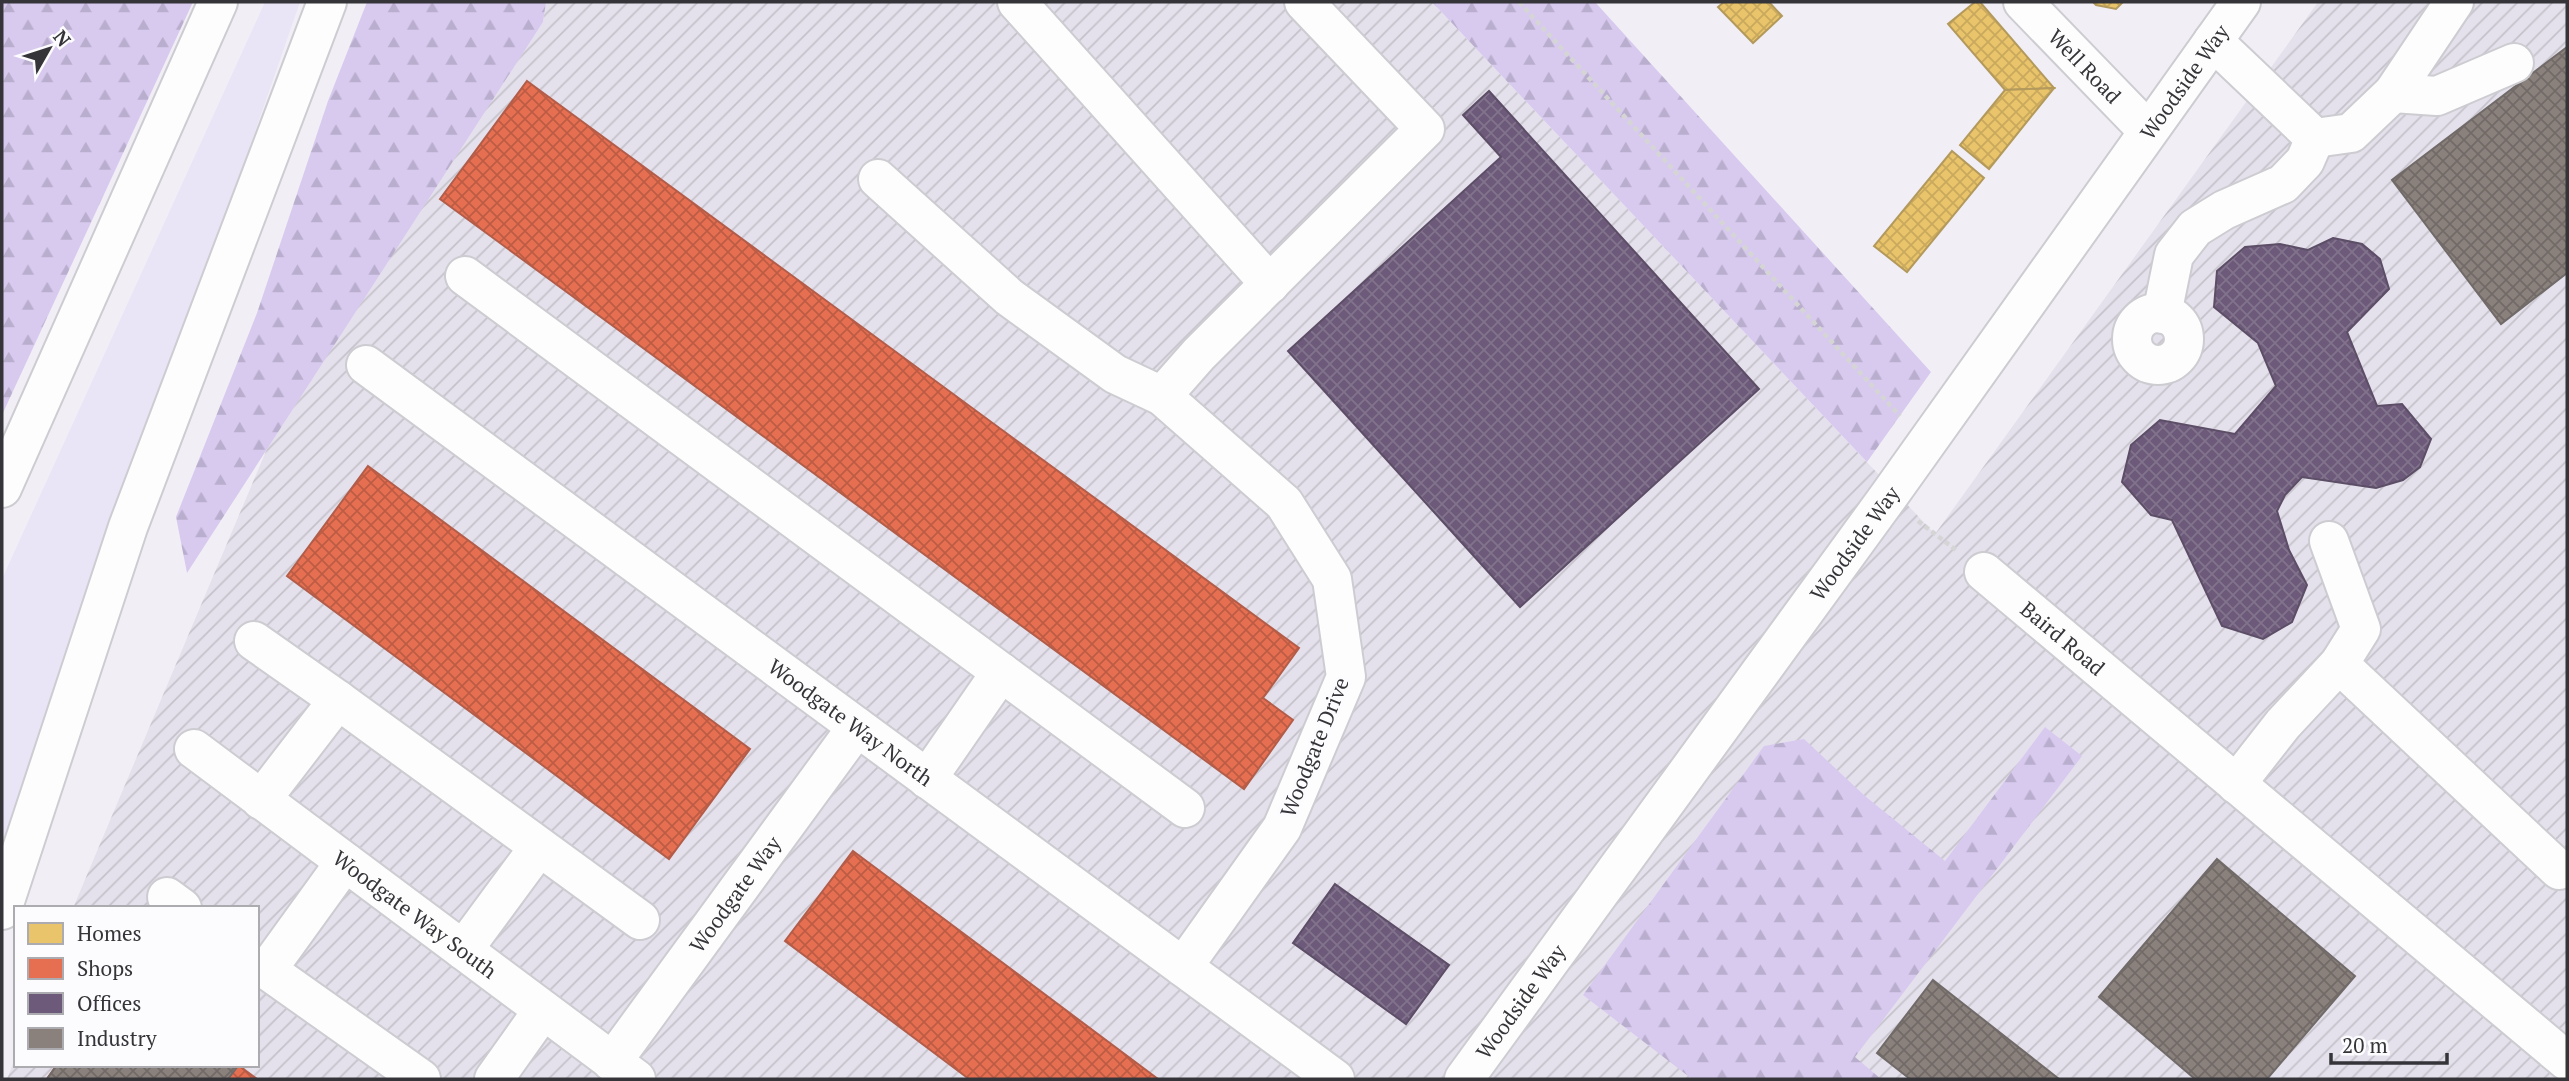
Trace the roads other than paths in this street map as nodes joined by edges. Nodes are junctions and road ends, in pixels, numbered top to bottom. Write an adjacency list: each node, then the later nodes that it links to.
1 (218, 2): 19 (main road)
2 (327, 2): 35 (main road)
3 (1017, 2): 15 (main road)
4 (1304, 2): 15 (main road)
5 (2023, 2): 11 (main road, Well Road)
6 (2241, 2): 8 (main road, Woodside Way)
7 (2454, 2): 10 (main road)
8 (2213, 41): 11 (main road, Woodside Way); 12 (main road)
9 (2514, 63): 10 (main road)
10 (2393, 93): 12 (main road)
11 (2148, 131): 46 (main road, Woodside Way)
12 (2315, 138): 16 (main road)
13 (878, 179): 18 (main road, Woodgate Drive)
14 (465, 276): 24 (main road)
15 (1270, 284): 18 (main road)
16 (2162, 314)
17 (366, 365): 26 (main road, Woodgate Way North)
18 (1162, 396): 39 (main road, Woodgate Drive)
19 (2, 488)
20 (2329, 541): 23 (main road)
21 (1984, 572): 29 (main road, Baird Road)
22 (254, 641): 25 (main road)
23 (2339, 664): 29 (main road); 34 (main road)
24 (1001, 672): 28 (main road); 31 (main road)
25 (338, 700): 30 (main road); 32 (main road)
26 (857, 727): 28 (main road, Woodgate Way North); 42 (main road, Woodgate Way)
27 (194, 749): 30 (main road, Woodgate Way South)
28 (927, 779): 39 (main road, Woodgate Way North)
29 (2236, 784): 41 (main road, Baird Road)
30 (261, 800): 33 (main road, Woodgate Way South)
31 (1185, 808)
32 (539, 847): 36 (main road); 37 (main road)
33 (345, 862): 37 (main road, Woodgate Way South); 38 (main road)
34 (2558, 870)
35 (2, 910)
36 (640, 920)
37 (463, 950): 40 (main road, Woodgate Way South)
38 (262, 967): 43 (main road)
39 (1183, 967): 45 (main road, Woodgate Way North)
40 (543, 1010): 42 (main road, Woodgate Way South); 44 (main road)
41 (2567, 1061)
42 (624, 1071)
43 (421, 1079)
44 (494, 1079)
45 (1335, 1079)
46 (1464, 1079)

